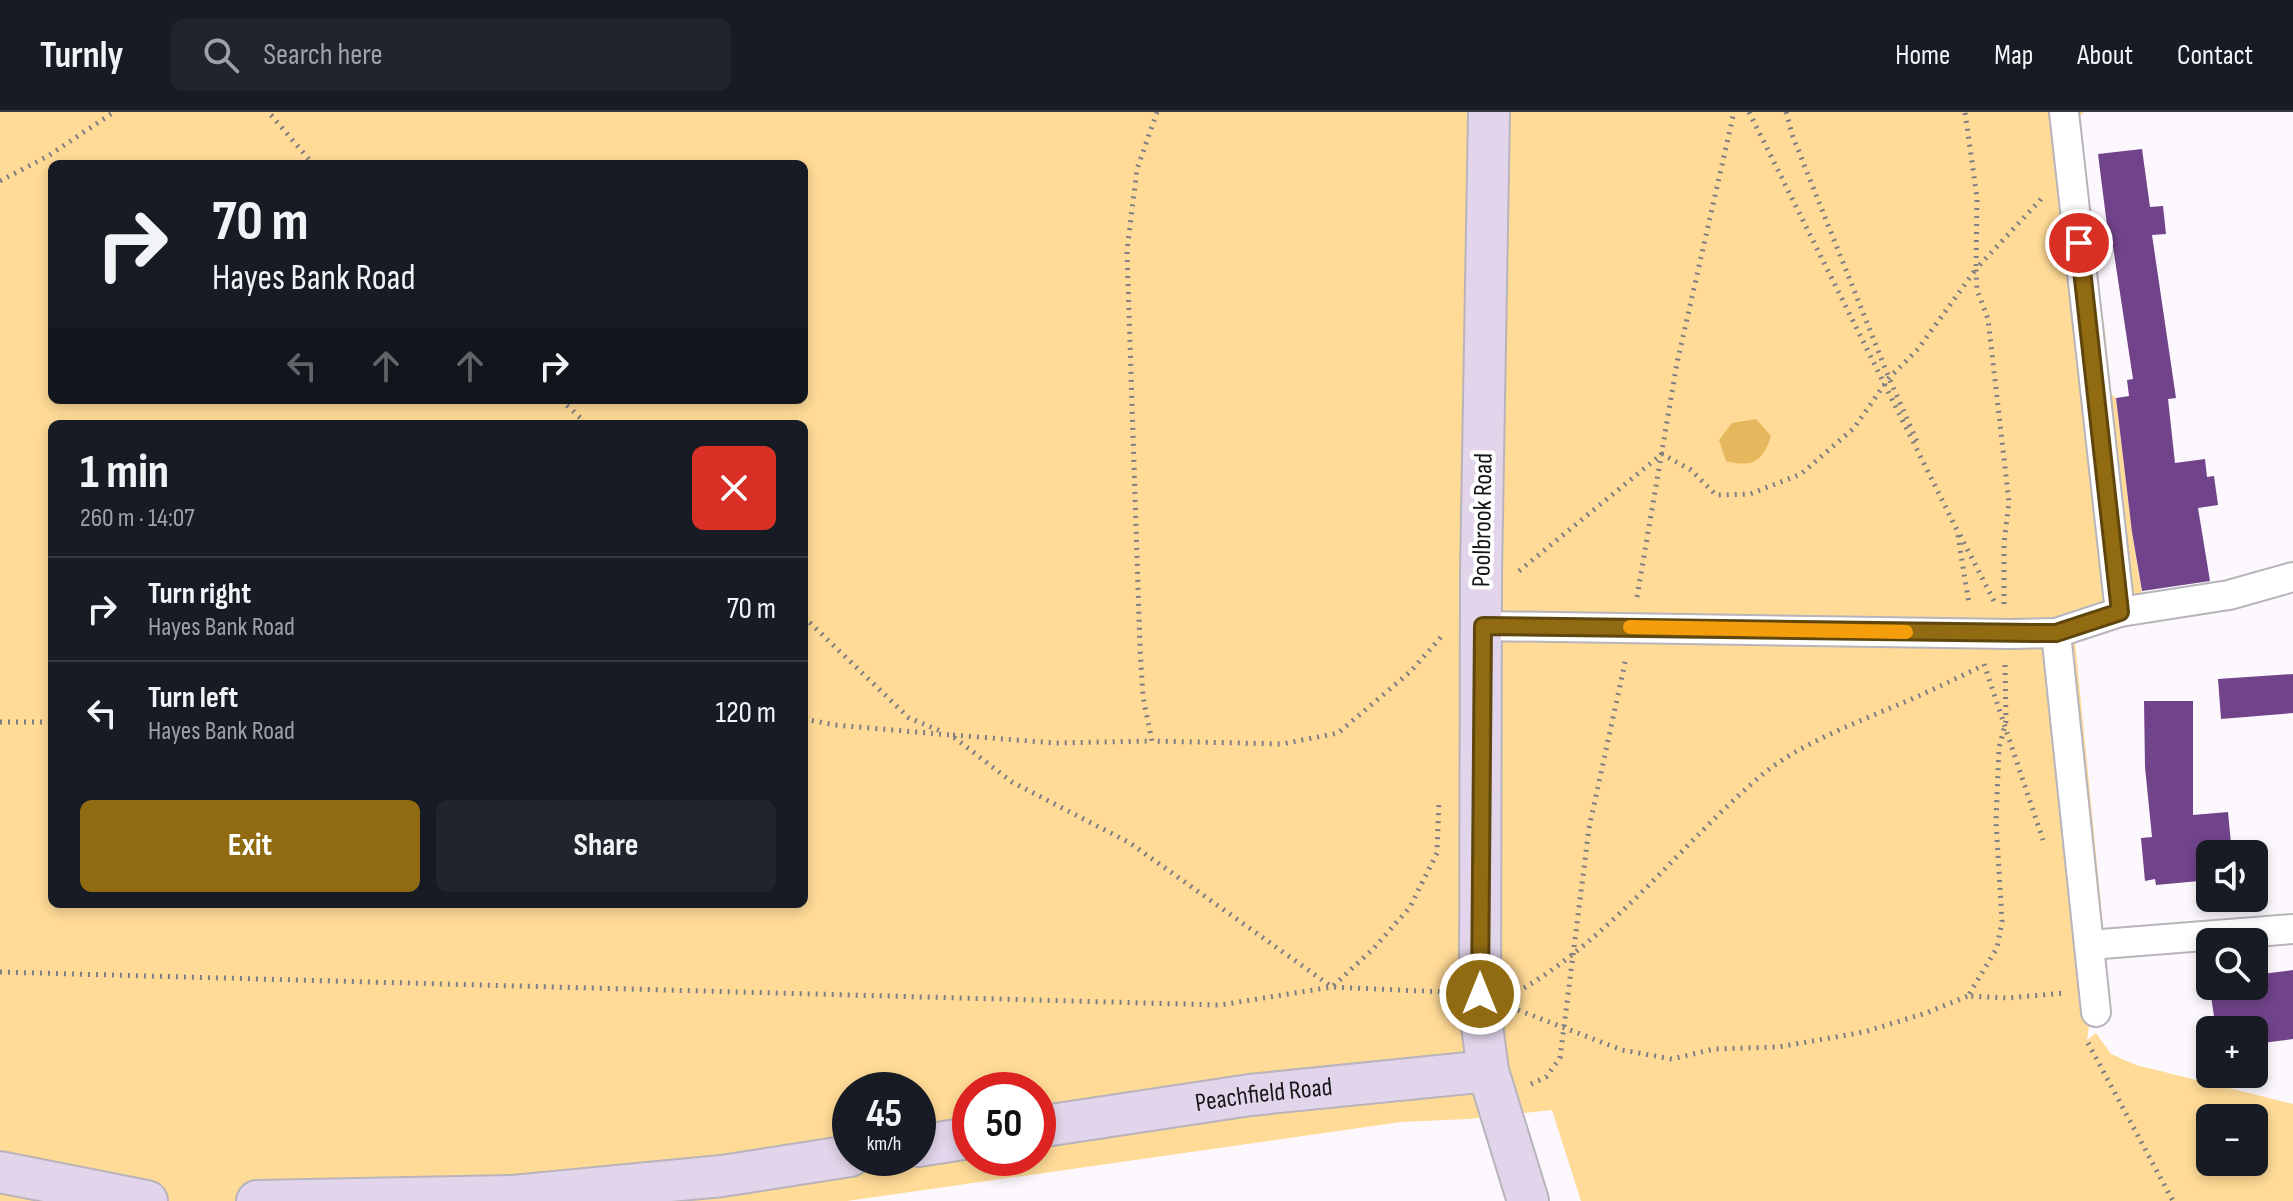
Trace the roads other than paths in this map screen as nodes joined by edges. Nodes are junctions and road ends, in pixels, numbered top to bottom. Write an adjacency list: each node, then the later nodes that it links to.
1 (1489, 112): 5 (street, Poolbrook Road)
2 (2064, 112): 4 (street)
3 (2293, 577): 4 (street)
4 (2120, 612): 6 (street)
5 (1483, 626): 6 (street); 10 (street, Poolbrook Road)
6 (2056, 633): 8 (street)
7 (2293, 929): 8 (street)
8 (2089, 945): 9 (street)
9 (2094, 1000)
10 (1488, 1071): 11 (street, Peachfield Road); 16 (street, Poolbrook Road)
11 (1056, 1124)
12 (832, 1159): 15 (street)
13 (0, 1172): 14 (street)
14 (147, 1201)
15 (257, 1201)
16 (1528, 1201)

